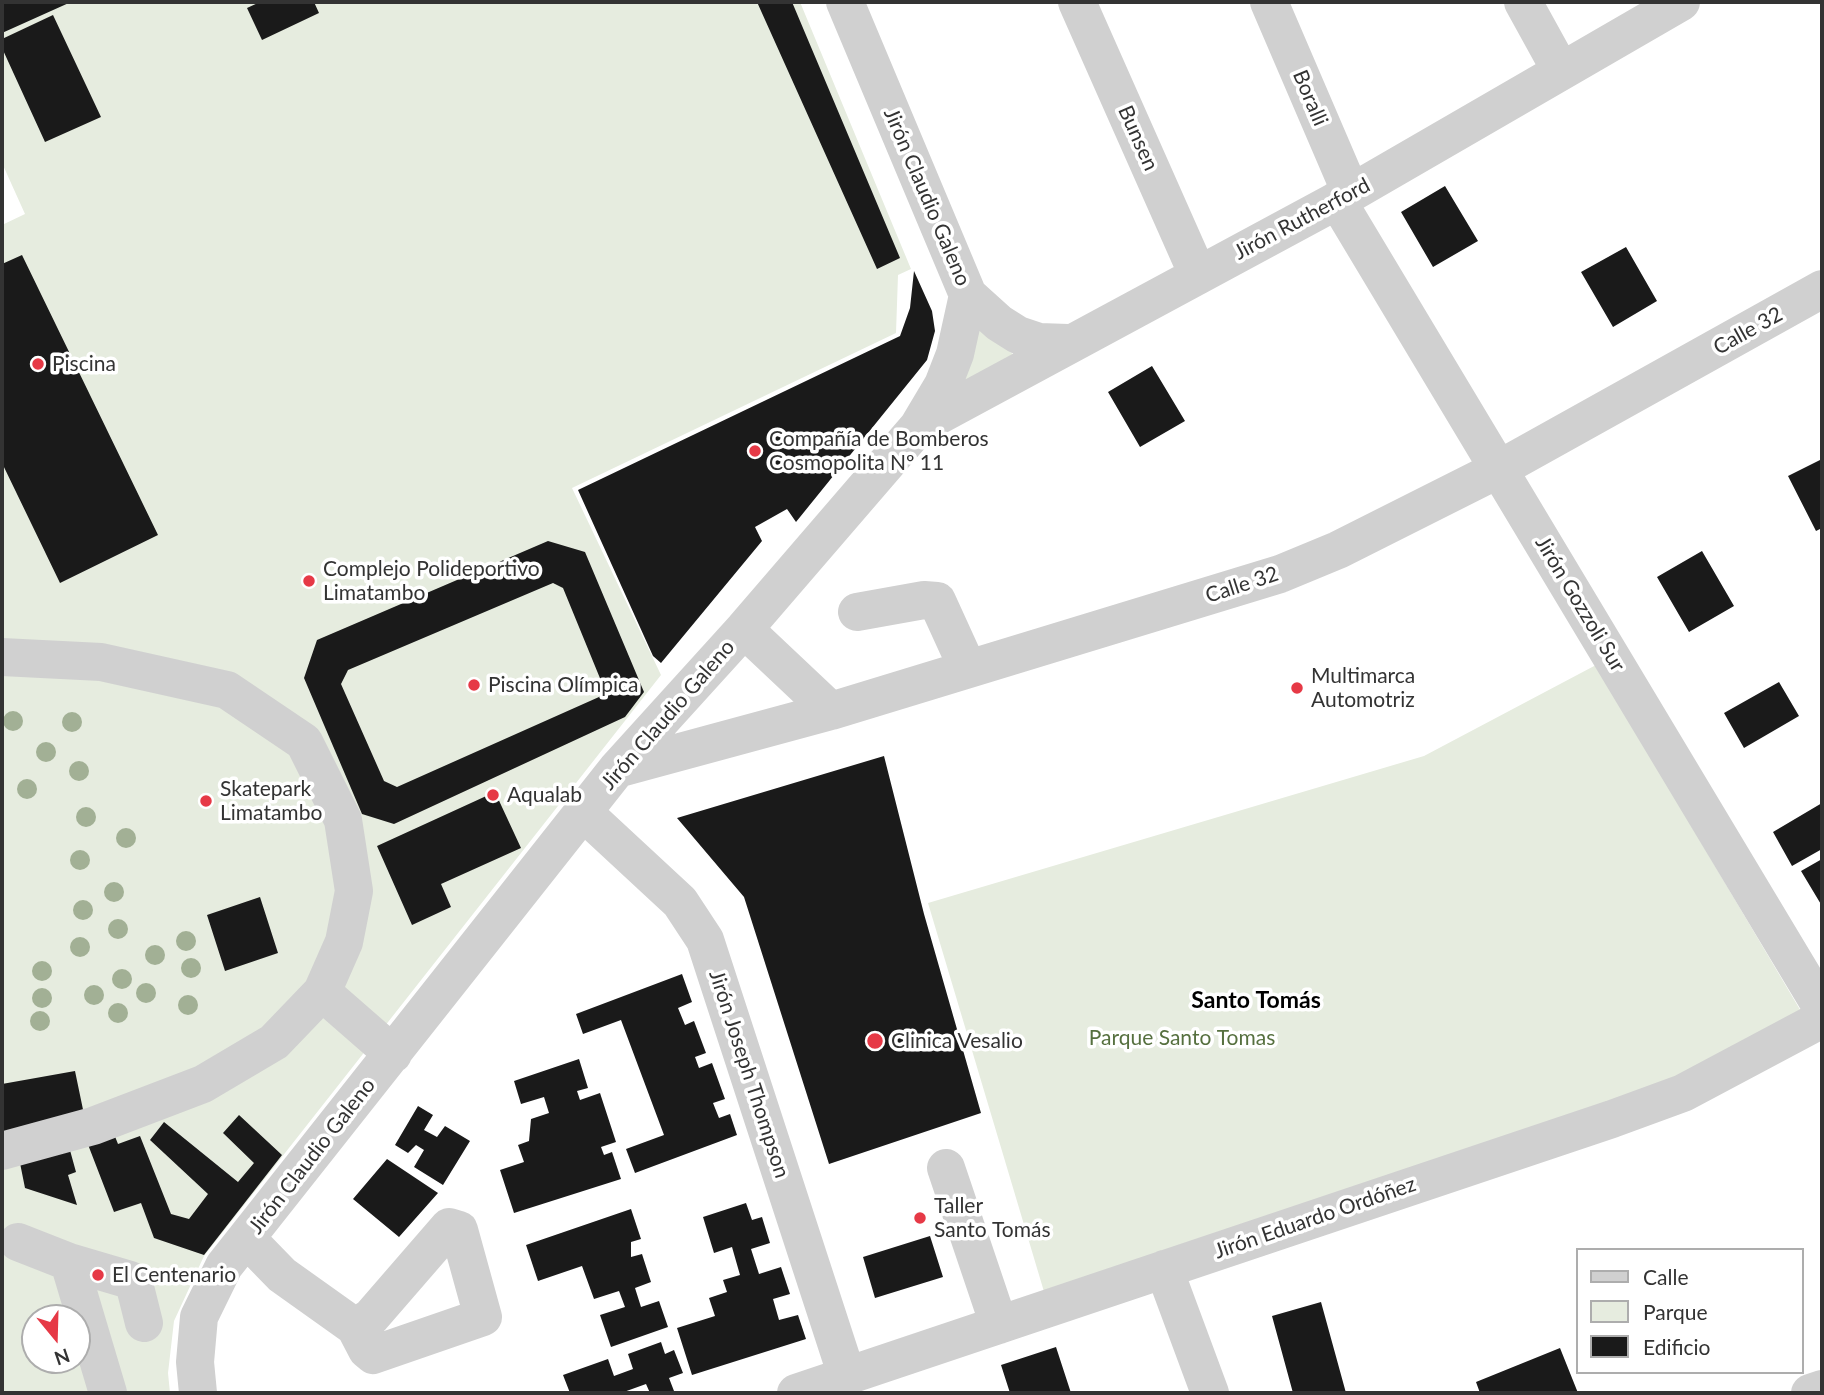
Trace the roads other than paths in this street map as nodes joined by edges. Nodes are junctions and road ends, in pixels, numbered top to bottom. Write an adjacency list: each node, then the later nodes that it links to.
1 (845, 2): 10 (street, Jirón Claudio Galeno)
2 (1077, 2): 8 (street, Bunsen)
3 (1269, 2): 7 (street, Boralli)
4 (1523, 2): 6 (street)
5 (1681, 2): 6 (street, Jirón Rutherford)
6 (1561, 71): 7 (street, Jirón Rutherford)
7 (1344, 197): 8 (street, Jirón Rutherford); 13 (street, Jirón Gozzoli Sur)
8 (1198, 275): 11 (street, Jirón Rutherford)
9 (1822, 289): 13 (street, Calle 32)
10 (968, 295): 11 (street); 12 (street, Jirón Claudio Galeno)
11 (1068, 343): 12 (street, Jirón Rutherford)
12 (918, 427): 15 (street, Jirón Claudio Galeno)
13 (1499, 469): 17 (street, Calle 32); 22 (street, Jirón Gozzoli Sur)
14 (857, 612): 17 (street)
15 (744, 629): 18 (street); 19 (street, Jirón Claudio Galeno)
16 (2, 657): 21 (street)
17 (968, 669): 18 (street, Calle 32)
18 (831, 711): 19 (street, Calle 32)
19 (617, 769): 20 (street, Jirón Claudio Galeno)
20 (584, 813): 24 (street, Jirón Claudio Galeno); 37 (street, Jirón Joseph Thompson)
21 (322, 992): 24 (street); 25 (street)
22 (1822, 1009)
23 (1822, 1019): 30 (street, Jirón Eduardo Ordóñez)
24 (393, 1054): 27 (street, Jirón Claudio Galeno)
25 (2, 1151)
26 (946, 1168): 33 (street)
27 (246, 1238): 34 (street); 35 (street, Jirón Claudio Galeno)
28 (18, 1242): 29 (street)
29 (69, 1262): 31 (street); 32 (street)
30 (1164, 1269): 33 (street, Jirón Eduardo Ordóñez); 42 (street)
31 (81, 1304)
32 (144, 1323): 35 (street); 36 (street)
33 (999, 1325): 37 (street, Jirón Eduardo Ordóñez)
34 (355, 1327)
35 (196, 1336): 40 (street, Jirón Claudio Galeno)
36 (91, 1337): 39 (street)
37 (847, 1376): 41 (street, Jirón Eduardo Ordóñez)
38 (1822, 1389): 43 (street)
39 (105, 1391)
40 (198, 1393)
41 (796, 1393)
42 (1210, 1393)
43 (1810, 1393)

